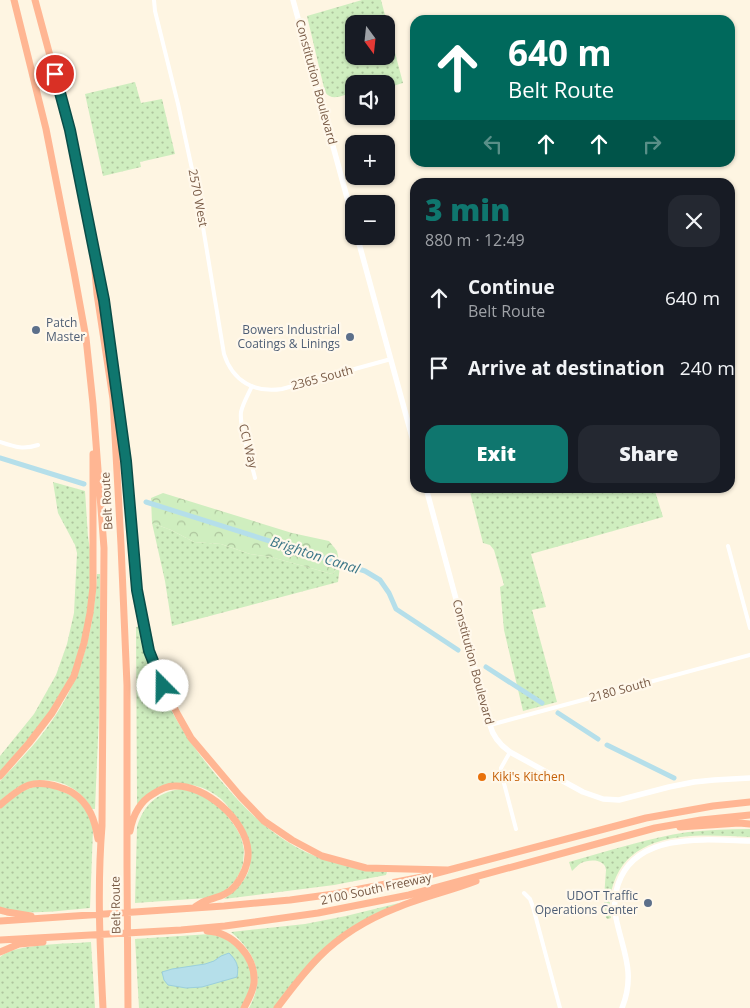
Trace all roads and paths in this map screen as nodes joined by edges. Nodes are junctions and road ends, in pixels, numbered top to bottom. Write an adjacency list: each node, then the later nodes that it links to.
1 (14, 0): 10 (highway, Belt Route)
2 (35, 0): 6 (highway, Belt Route)
3 (154, 0): 9 (street, 2570 West)
4 (293, 0): 5 (street, Constitution Boulevard)
5 (346, 195)
6 (92, 238): 30 (highway, Belt Route); 33 (highway)
7 (360, 245): 8 (street)
8 (391, 359): 9 (street, 2365 South); 11 (street)
9 (252, 386): 14 (street, CCI Way)
10 (93, 404): 21 (highway); 31 (highway, Belt Route)
11 (410, 429)
12 (0, 442): 13 (street)
13 (38, 445)
14 (255, 478)
15 (427, 493): 19 (street, Constitution Boulevard)
16 (728, 546): 17 (street)
17 (750, 628)
18 (750, 655): 19 (street, 2180 South)
19 (490, 725): 20 (street, Constitution Boulevard)
20 (510, 752): 22 (street, Constitution Boulevard); 27 (street)
21 (0, 776)
22 (750, 778)
23 (750, 801): 33 (highway, 2100 South Freeway)
24 (0, 805): 31 (highway)
25 (750, 815): 28 (highway, 2100 South Freeway)
26 (750, 824): 28 (highway)
27 (516, 829)
28 (604, 841): 32 (highway, 2100 South Freeway)
29 (750, 841): 48 (street)
30 (127, 851): 35 (highway); 44 (highway, Belt Route)
31 (100, 852): 43 (highway, Belt Route)
32 (512, 868): 39 (highway, 2100 South Freeway); 46 (highway)
33 (448, 870): 35 (highway, 2100 South Freeway)
34 (524, 893): 47 (street)
35 (194, 907): 37 (highway, 2100 South Freeway)
36 (0, 910): 37 (highway)
37 (44, 918): 38 (highway, 2100 South Freeway)
38 (0, 921)
39 (181, 930): 40 (highway, 2100 South Freeway); 45 (highway)
40 (105, 935): 41 (highway, 2100 South Freeway); 42 (highway)
41 (0, 940)
42 (0, 952)
43 (101, 1008)
44 (130, 1008)
45 (244, 1008)
46 (277, 1008)
47 (560, 1008)
48 (622, 1008)

